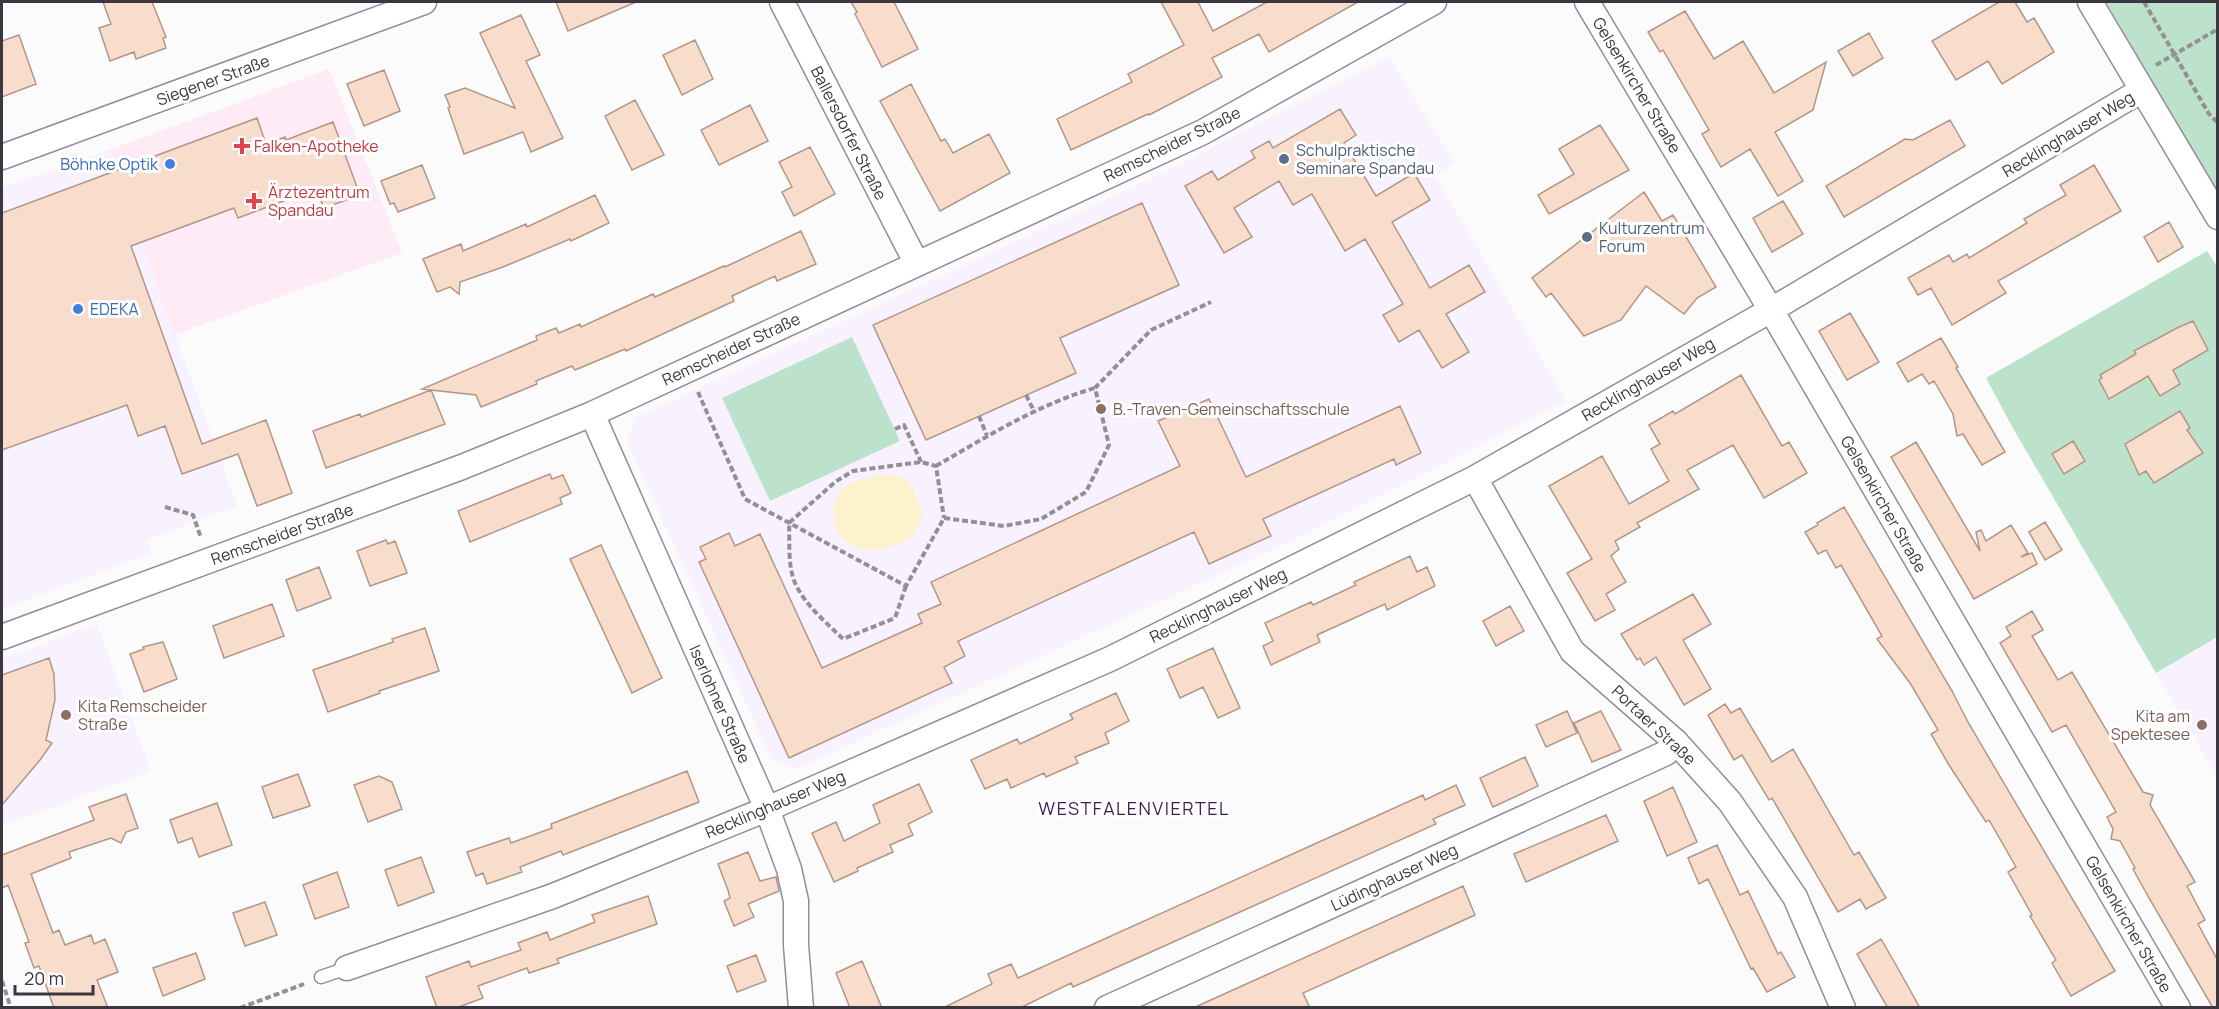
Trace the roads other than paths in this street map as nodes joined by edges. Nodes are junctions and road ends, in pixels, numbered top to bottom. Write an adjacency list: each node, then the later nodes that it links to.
1 (782, 2): 9 (street, Ballersdorfer Straße)
2 (1434, 2): 9 (street, Remscheider Straße)
3 (1587, 2): 10 (street, Gelsenkircher Straße)
4 (2090, 2): 6 (street)
5 (409, 4): 7 (street, Siegener Straße)
6 (2142, 90): 8 (street); 10 (street, Recklinghauser Weg)
7 (2, 157)
8 (2217, 217)
9 (917, 264): 11 (street, Remscheider Straße)
10 (1771, 310): 12 (street, Recklinghauser Weg); 21 (street, Gelsenkircher Straße)
11 (592, 414): 13 (street, Remscheider Straße); 15 (street, Iserlohner Straße)
12 (1475, 478): 14 (street, Portaer Straße); 15 (street, Recklinghauser Weg)
13 (2, 637)
14 (1676, 742): 19 (street, Lüdinghauser Weg); 20 (street, Portaer Straße)
15 (766, 809): 16 (street, Recklinghauser Weg); 18 (street, Iserlohner Straße)
16 (347, 968): 17 (lane, Recklinghauser Weg)
17 (321, 977)
18 (801, 1008)
19 (1107, 1008)
20 (1843, 1008)
21 (2178, 1008)

